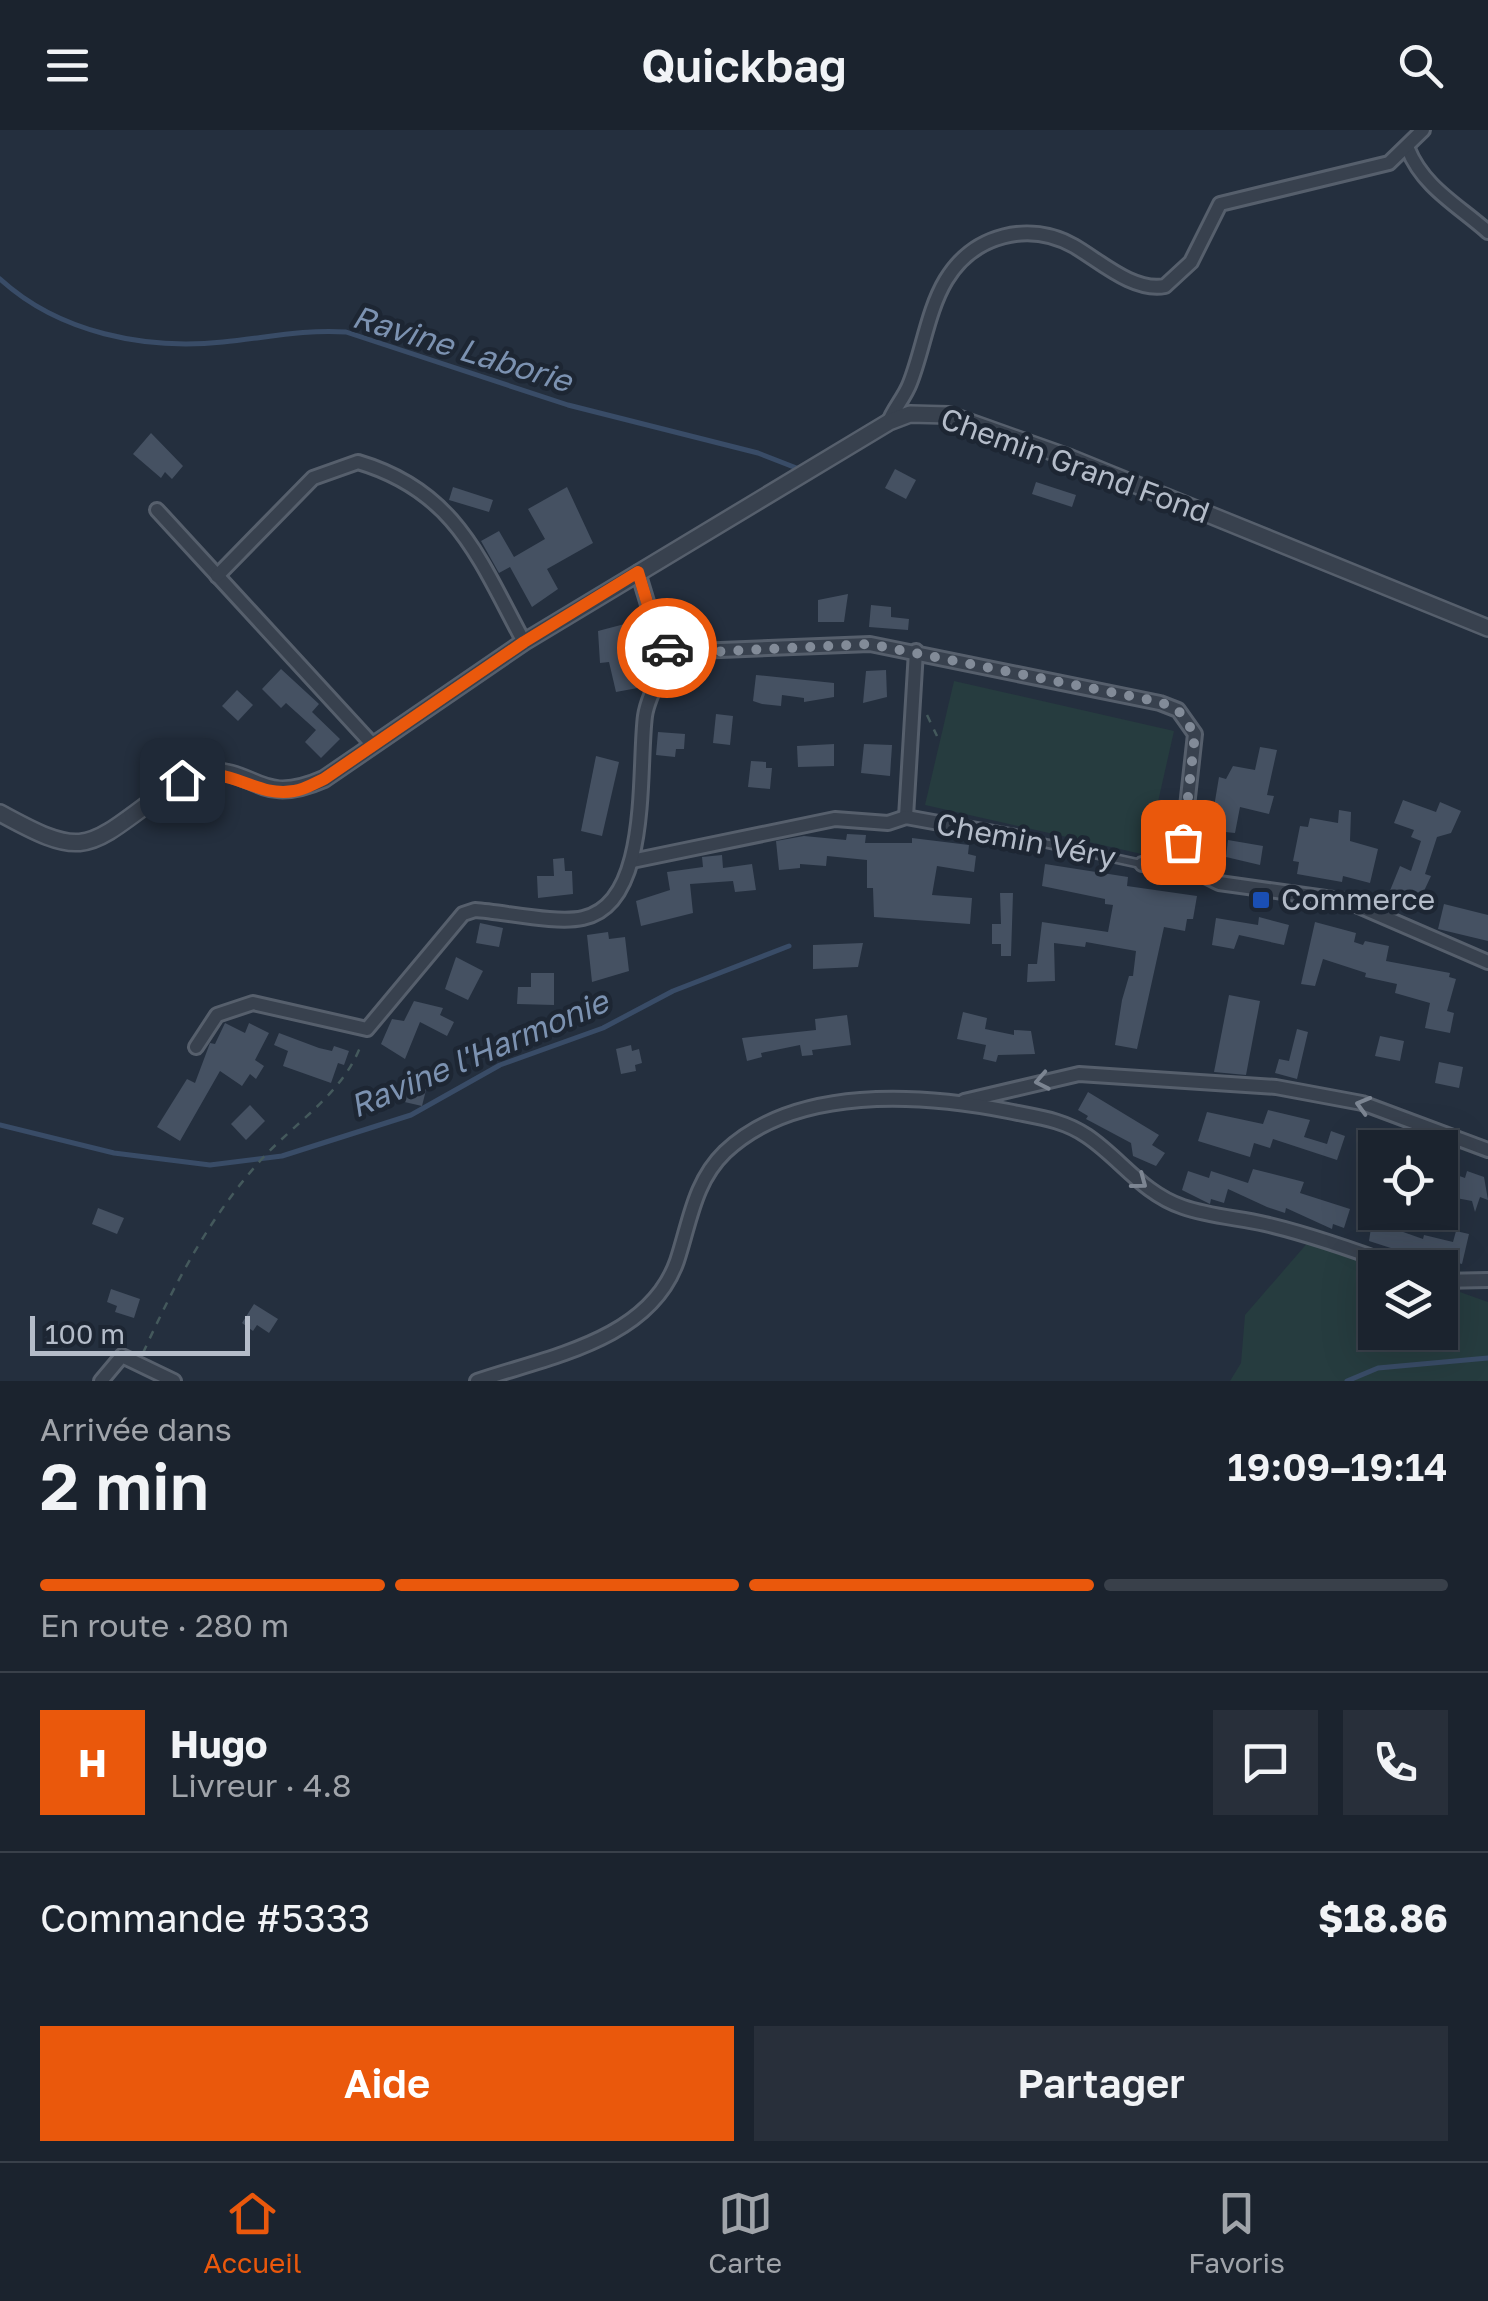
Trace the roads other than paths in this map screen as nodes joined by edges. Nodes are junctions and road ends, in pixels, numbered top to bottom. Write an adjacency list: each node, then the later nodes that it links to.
1 (1423, 130): 2 (street)
2 (1408, 149): 3 (street); 4 (street)
3 (1488, 232)
4 (889, 422): 6 (street, Chemin Grand Fond); 8 (street, Chemin Grand Fond)
5 (157, 510): 7 (street)
6 (638, 572): 9 (street, Chemin Grand Fond); 11 (street)
7 (217, 576): 9 (street); 12 (street)
8 (1488, 628)
9 (524, 642): 12 (street, Chemin Grand Fond)
10 (916, 651): 11 (street); 14 (street); 16 (street)
11 (671, 652): 17 (street)
12 (372, 744): 13 (street, Chemin Grand Fond)
13 (0, 813)
14 (906, 818): 15 (street, Chemin Véry); 17 (street, Chemin Véry)
15 (1016, 837): 18 (lane, Chemin Véry)
16 (1185, 859): 18 (street, Chemin Véry); 19 (street)
17 (632, 860): 20 (street)
18 (1142, 864)
19 (1488, 962)
20 (196, 1047)
21 (961, 1102): 22 (street, one-way to 21); 23 (street, one-way to 23); 28 (street)
22 (1488, 1150)
23 (1358, 1252)
24 (1488, 1280): 25 (street)
25 (1458, 1281)
26 (102, 1381): 27 (street)
27 (174, 1381)
28 (477, 1381)

